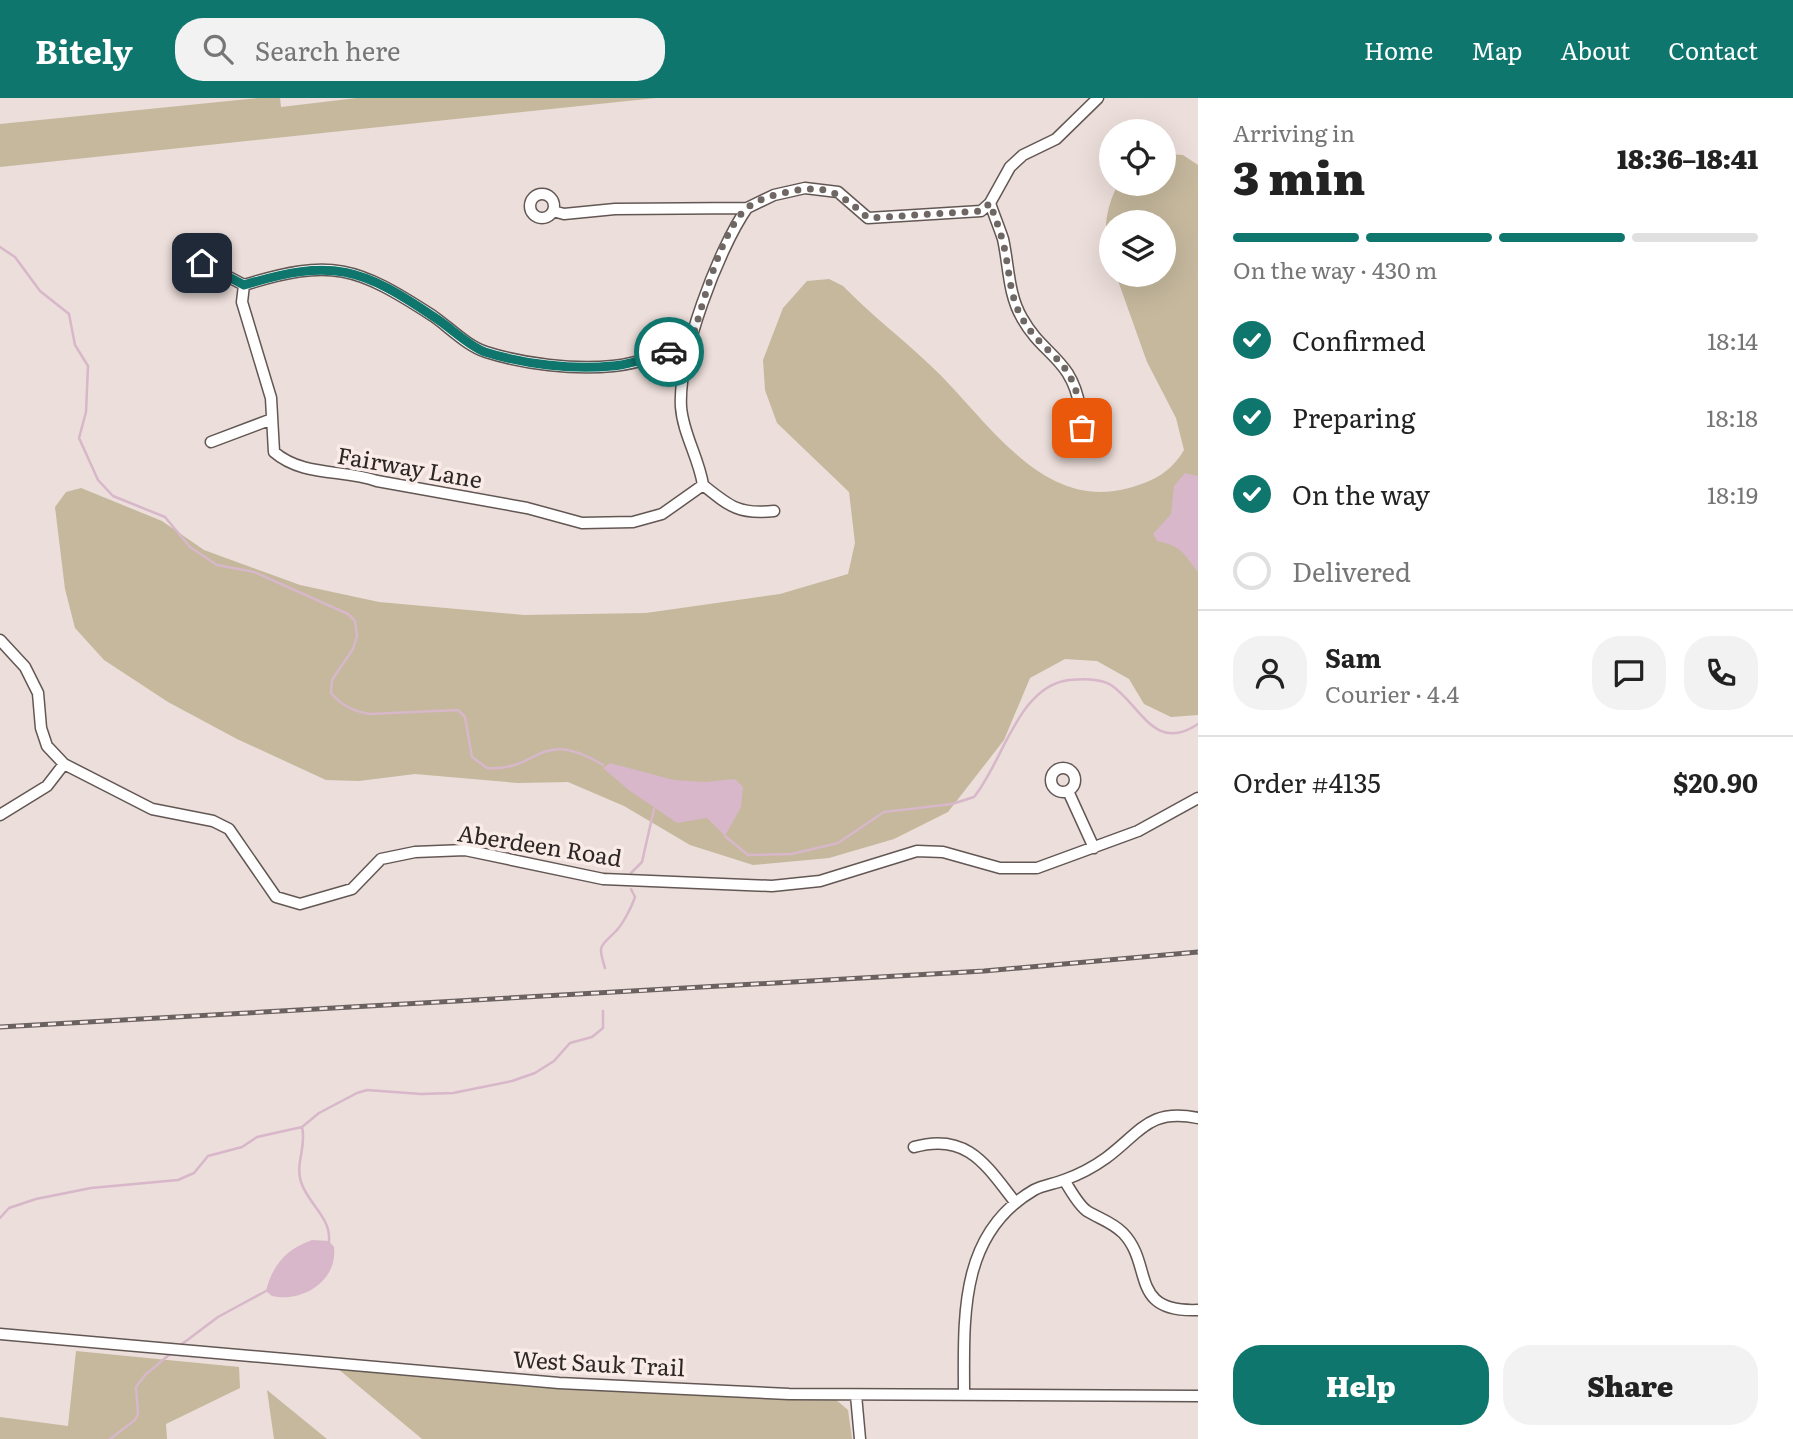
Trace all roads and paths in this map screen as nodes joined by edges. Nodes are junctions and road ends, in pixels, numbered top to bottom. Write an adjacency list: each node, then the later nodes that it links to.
1 (1098, 98): 2 (street)
2 (990, 203): 3 (street); 8 (street)
3 (747, 208): 4 (street); 7 (street)
4 (553, 211)
5 (181, 252): 6 (street)
6 (244, 285): 7 (street); 9 (street, Fairway Lane)
7 (690, 346): 11 (street)
8 (1080, 408)
9 (272, 419): 10 (street); 11 (street, Fairway Lane)
10 (211, 442)
11 (703, 485): 12 (street)
12 (774, 511)
13 (0, 640): 14 (street, Aberdeen Road)
14 (64, 764): 17 (street); 18 (street, Aberdeen Road)
15 (1068, 791): 18 (street)
16 (1198, 798): 18 (street, Aberdeen Road)
17 (0, 815)
18 (1094, 848)
19 (1198, 1118): 21 (street)
20 (914, 1147): 22 (street)
21 (1064, 1180): 22 (street); 23 (street)
22 (1015, 1202): 26 (street)
23 (1198, 1310)
24 (0, 1334): 25 (street, West Sauk Trail)
25 (856, 1395): 26 (street, West Sauk Trail); 28 (street)
26 (964, 1395): 27 (street, West Sauk Trail)
27 (1198, 1395)
28 (860, 1439)

